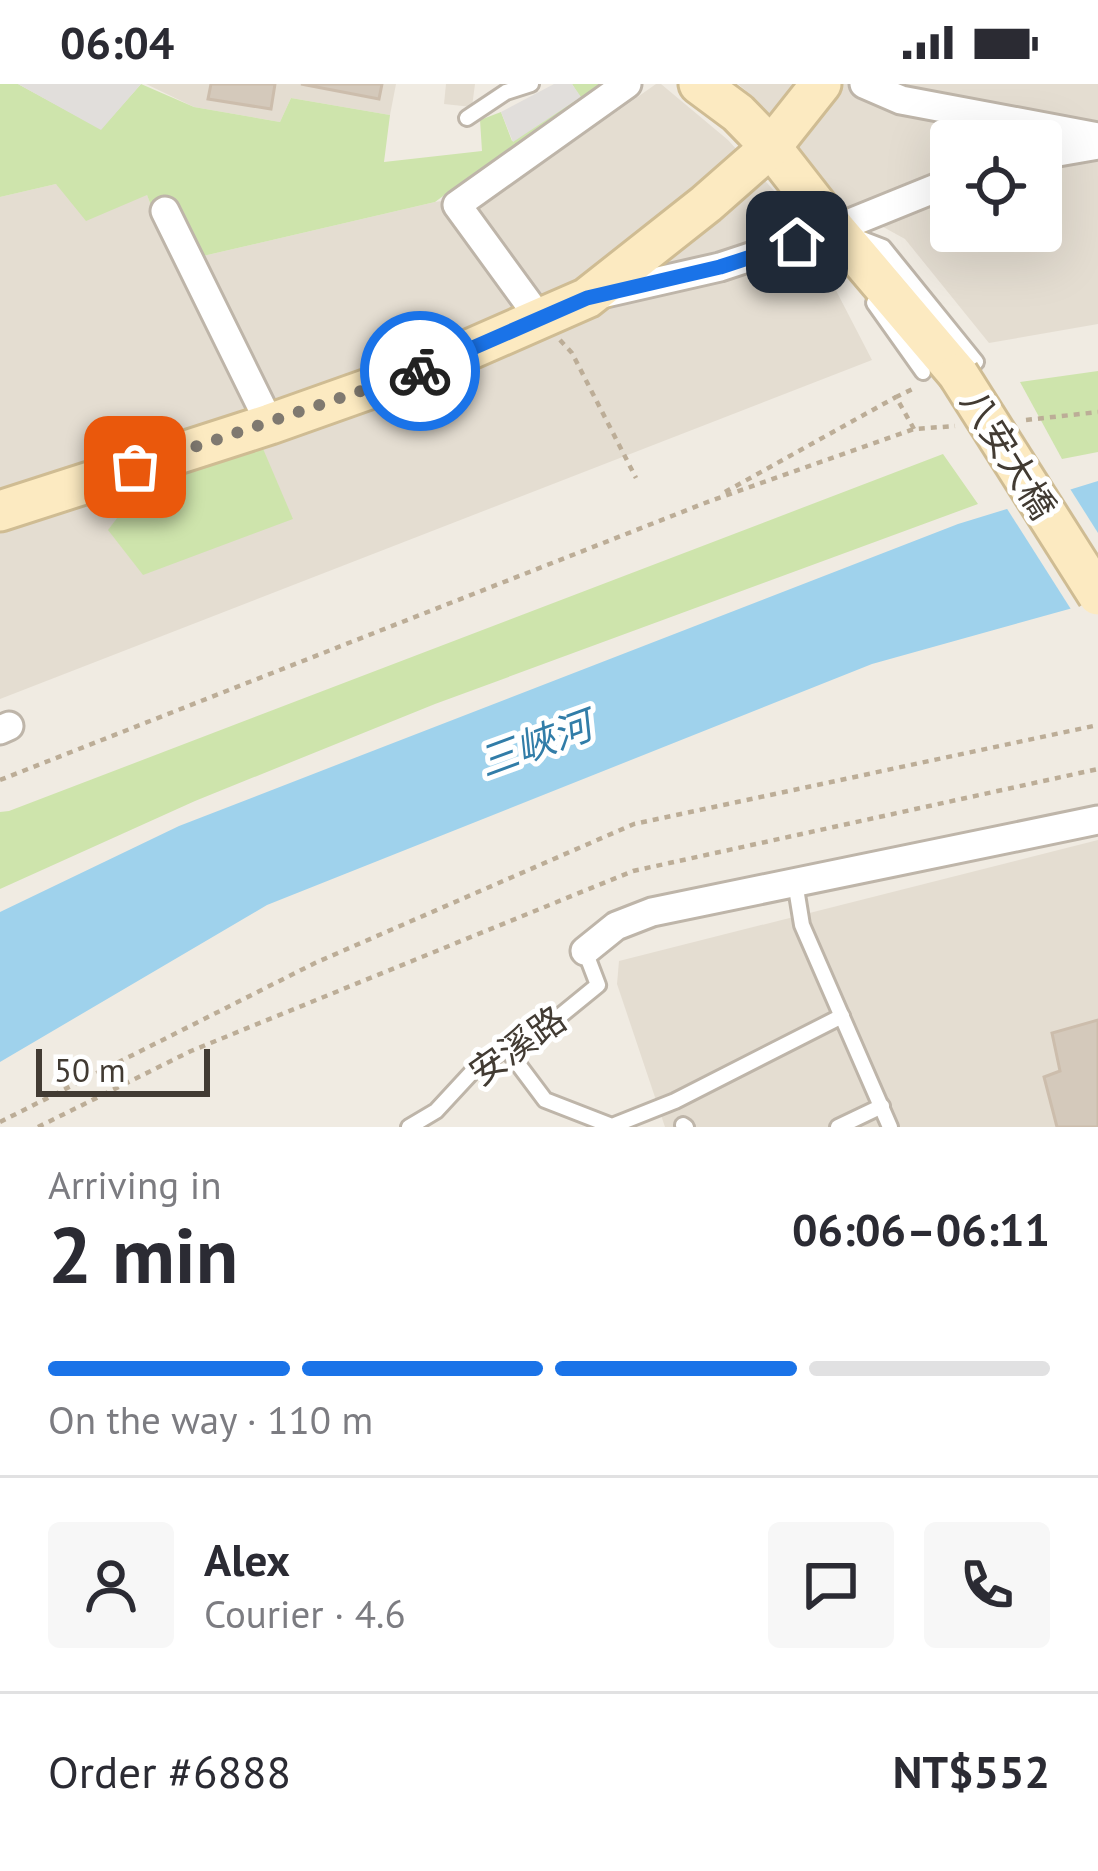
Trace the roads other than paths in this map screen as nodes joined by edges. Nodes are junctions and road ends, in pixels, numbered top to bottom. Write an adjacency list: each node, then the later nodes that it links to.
1 (531, 84): 6 (lane)
2 (628, 84): 14 (street)
3 (699, 84): 8 (street, 八安大橋)
4 (821, 84): 8 (street)
5 (864, 84): 7 (street)
6 (467, 118)
7 (1098, 141): 9 (street)
8 (772, 147): 12 (street, 八安大橋); 13 (street)
9 (1062, 150)
10 (930, 191): 12 (street)
11 (165, 211): 15 (street)
12 (835, 230): 13 (street); 17 (street, 八安大橋, bridge)
13 (587, 298): 14 (street)
14 (540, 319): 15 (street)
15 (270, 424): 16 (street)
16 (0, 512)
17 (1098, 595)
18 (1098, 820): 19 (street)
19 (795, 882): 20 (street); 21 (lane)
20 (585, 951): 22 (lane, 安溪路)
21 (842, 1016): 22 (lane); 23 (lane)
22 (506, 1048): 24 (lane, 安溪路)
23 (882, 1106): 25 (lane); 26 (lane)
24 (409, 1127)
25 (838, 1127)
26 (890, 1127)

